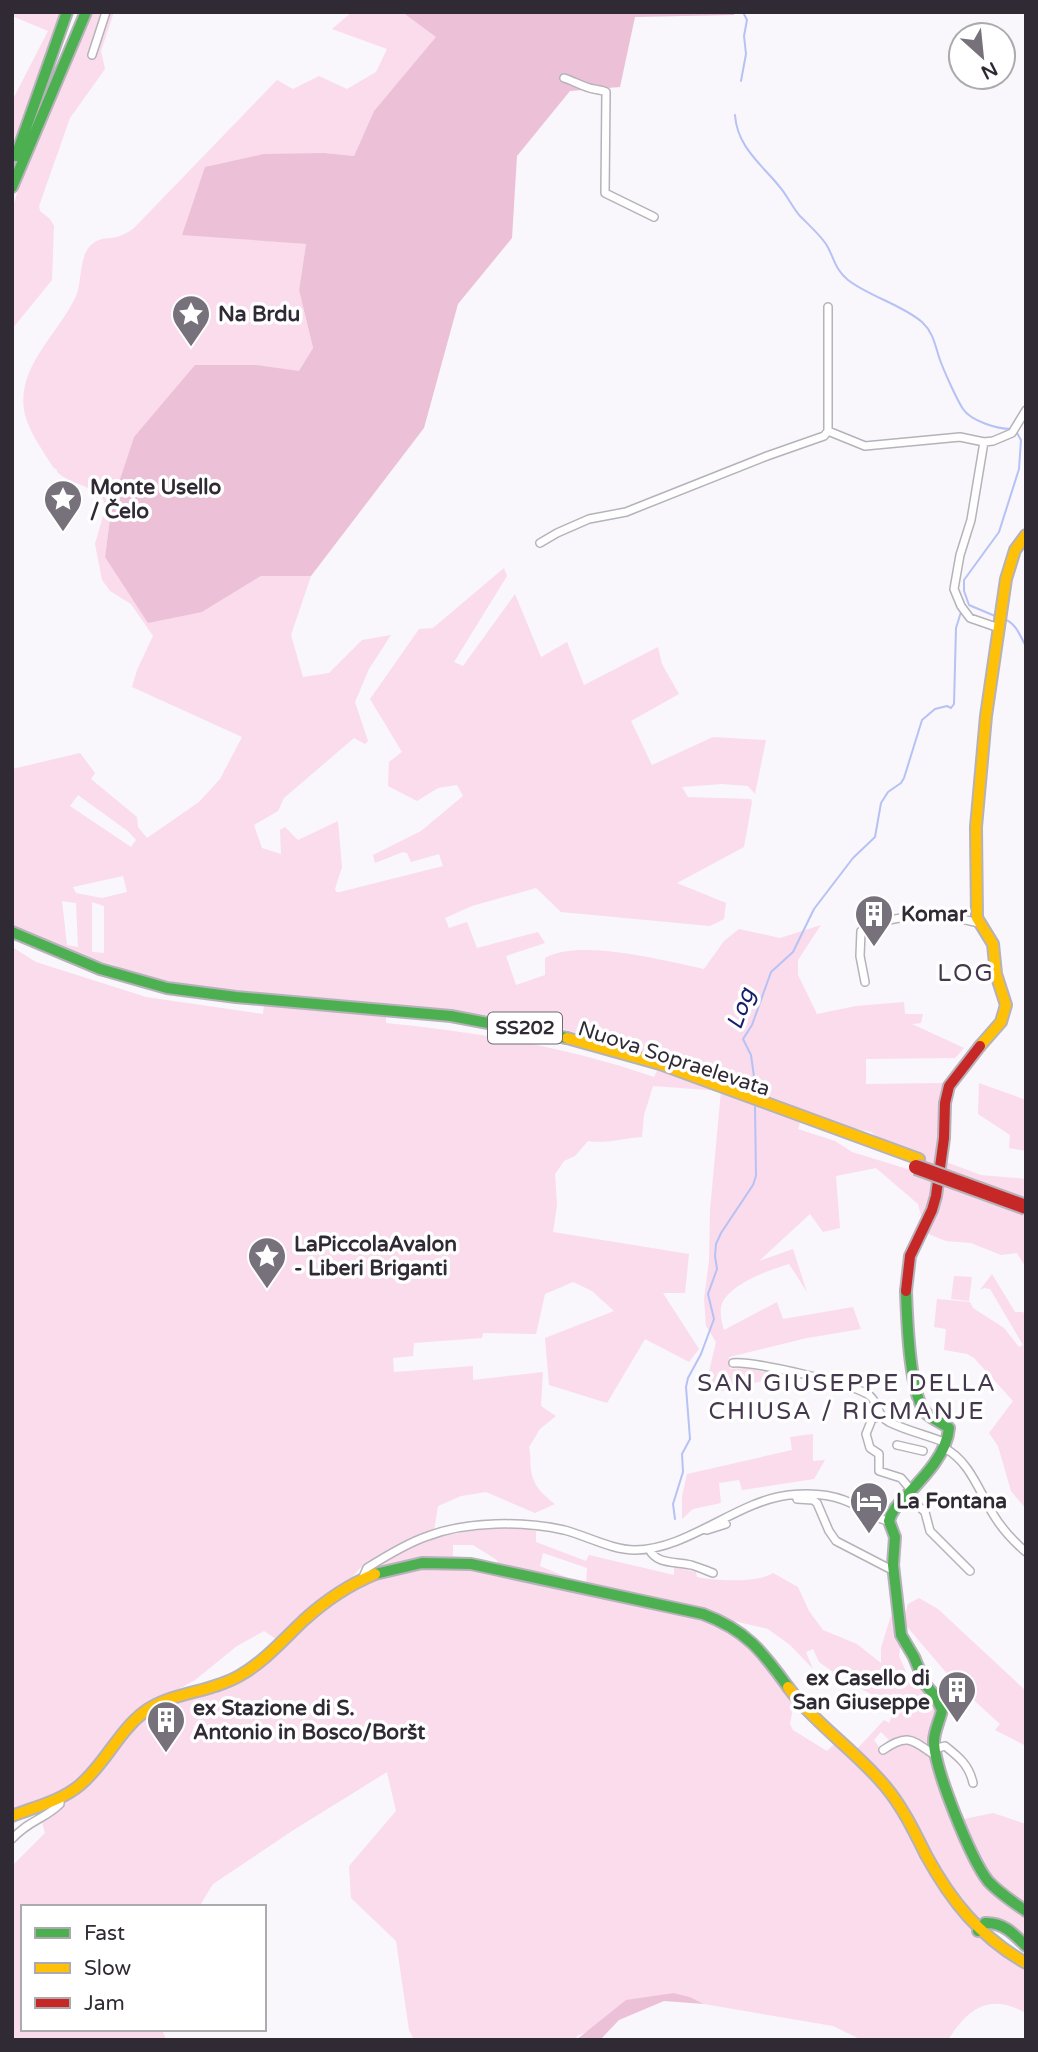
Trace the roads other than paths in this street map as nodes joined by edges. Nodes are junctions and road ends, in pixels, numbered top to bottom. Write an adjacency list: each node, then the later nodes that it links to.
1 (67, 12): 7 (main road)
2 (77, 12): 7 (main road)
3 (86, 12): 8 (main road)
4 (106, 12): 5 (street)
5 (92, 55)
6 (564, 78): 9 (street)
7 (12, 167)
8 (12, 187)
9 (654, 217)
10 (828, 307): 12 (street)
11 (1026, 410): 13 (street)
12 (828, 430): 13 (street); 15 (street)
13 (984, 442): 16 (street)
14 (1026, 535): 16 (main road)
15 (540, 543)
16 (999, 628): 17 (main road)
17 (978, 923): 20 (street); 29 (main road)
18 (12, 932): 21 (main road, Nuova Sopraelevata / SS202)
19 (12, 941): 21 (main road, Nuova Sopraelevata / SS202)
20 (866, 982)
21 (264, 1004): 22 (main road, Nuova Sopraelevata / SS202)
22 (918, 1163): 23 (main road, Nuova Sopraelevata / SS202); 24 (main road, Nuova Sopraelevata / SS202, bridge)
23 (1026, 1198)
24 (1026, 1207)
25 (733, 1363): 26 (street)
26 (880, 1416): 27 (street); 32 (street)
27 (909, 1431): 29 (street); 30 (street)
28 (897, 1445): 30 (street)
29 (945, 1446): 32 (main road); 38 (street)
30 (906, 1447): 31 (street)
31 (923, 1451)
32 (909, 1493): 34 (main road); 40 (street)
33 (779, 1497): 34 (street); 36 (street); 39 (street)
34 (890, 1521): 39 (main road)
35 (726, 1524): 36 (street)
36 (704, 1527): 37 (street)
37 (649, 1549): 41 (street); 42 (street)
38 (1026, 1552)
39 (894, 1571): 44 (main road)
40 (970, 1571)
41 (713, 1573)
42 (363, 1577): 46 (main road); 50 (main road)
43 (883, 1750): 44 (street)
44 (935, 1752): 45 (street); 49 (main road)
45 (973, 1783)
46 (61, 1798): 47 (main road); 48 (street)
47 (12, 1816)
48 (12, 1839)
49 (1026, 1911)
50 (978, 1931): 51 (main road); 52 (main road)
51 (1026, 1946)
52 (1026, 1963)

